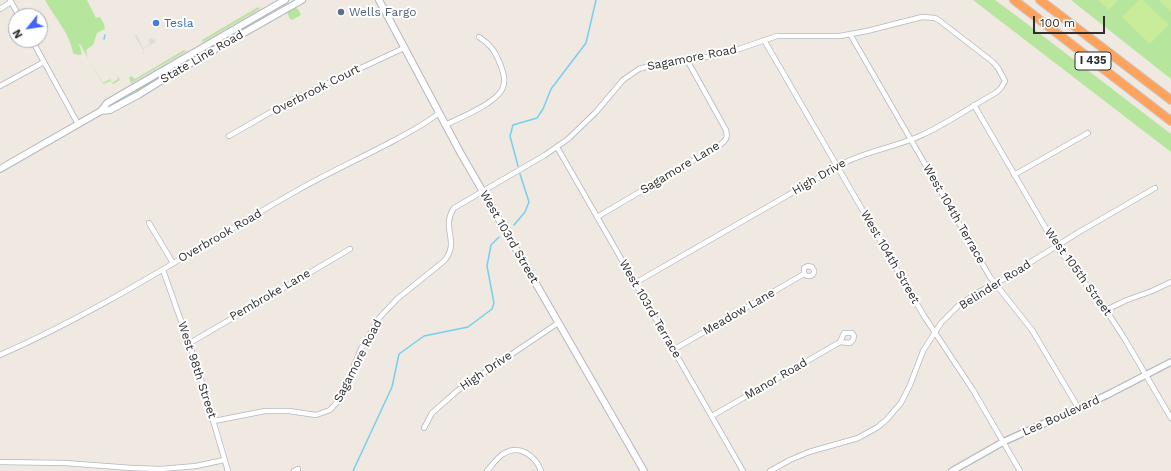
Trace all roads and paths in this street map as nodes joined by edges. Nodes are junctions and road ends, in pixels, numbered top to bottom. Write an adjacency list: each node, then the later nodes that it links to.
1 (285, 0): 19 (main road, State Line Road)
2 (302, 0): 19 (main road, State Line Road)
3 (379, 0): 12 (main road, West 103rd Street)
4 (1014, 0): 21 (highway, I 435)
5 (1040, 0): 17 (highway, I 435)
6 (11, 1): 7 (street)
7 (0, 9)
8 (850, 34): 10 (street, Sagamore Road); 15 (street, Sagamore Road); 26 (street, West 104th Terrace)
9 (479, 37): 23 (street)
10 (764, 40): 13 (street, Sagamore Road); 28 (street, West 104th Street)
11 (36, 48): 14 (street)
12 (404, 48): 20 (main road, West 103rd Street); 25 (street, Overbrook Court)
13 (686, 60): 27 (street, Sagamore Road); 33 (street, Sagamore Lane)
14 (44, 62): 16 (street); 22 (street)
15 (1004, 81): 18 (street, High Drive)
16 (0, 86)
17 (1171, 100)
18 (974, 105): 26 (street, High Drive); 30 (street, West 105th Street)
19 (101, 111): 22 (main road, State Line Road)
20 (439, 113): 23 (main road, West 103rd Street); 37 (street, Overbrook Road)
21 (1171, 121)
22 (78, 124): 29 (main road, State Line Road)
23 (445, 126): 32 (main road, West 103rd Street)
24 (1088, 133): 30 (street)
25 (229, 136)
26 (910, 140): 28 (street, High Drive); 42 (street, West 104th Terrace)
27 (556, 147): 32 (street, Sagamore Road); 33 (street, West 103rd Terrace)
28 (837, 166): 41 (street, High Drive); 45 (street, West 104th Street)
29 (0, 169)
30 (1014, 175): 35 (street, West 105th Street)
31 (1155, 188): 35 (street, Belinder Road)
32 (482, 191): 44 (main road, West 103rd Street); 55 (street, Sagamore Road)
33 (597, 217): 41 (street, West 103rd Terrace)
34 (149, 223): 37 (street)
35 (1056, 246): 42 (street, Belinder Road); 43 (street, West 105th Street)
36 (350, 249): 47 (street, Pembroke Lane)
37 (173, 264): 38 (street, Overbrook Road)
38 (163, 270): 47 (street, West 98th Street); 49 (street, Overbrook Road)
39 (804, 274): 48 (street, Meadow Lane)
40 (1171, 282): 43 (street)
41 (635, 283): 48 (street, West 103rd Terrace)
42 (995, 284): 45 (street, Belinder Road); 52 (street, West 104th Terrace)
43 (1106, 310): 51 (street, West 105th Street)
44 (558, 322): 56 (street, High Drive); 63 (main road, West 103rd Street)
45 (934, 333): 57 (street, West 104th Street); 65 (street, Belinder Road)
46 (840, 342): 53 (street, Manor Road)
47 (190, 343): 55 (street, West 98th Street)
48 (674, 350): 53 (street, West 103rd Terrace)
49 (0, 355)
50 (1171, 362): 51 (street, Lee Boulevard)
51 (1146, 376): 52 (street, Lee Boulevard); 54 (street, West 105th Street)
52 (1079, 409): 57 (street, Lee Boulevard)
53 (712, 416): 64 (street, West 103rd Terrace)
54 (1171, 418)
55 (214, 421): 58 (street, West 98th Street)
56 (424, 428)
57 (1003, 442): 66 (street, Lee Boulevard); 67 (street, West 104th Street)
58 (224, 460): 59 (street); 60 (street, West 98th Street)
59 (0, 462)
60 (228, 471)
61 (487, 471): 62 (street)
62 (541, 471)
63 (644, 471)
64 (743, 471)
65 (770, 471)
66 (952, 471)
67 (1020, 471)

